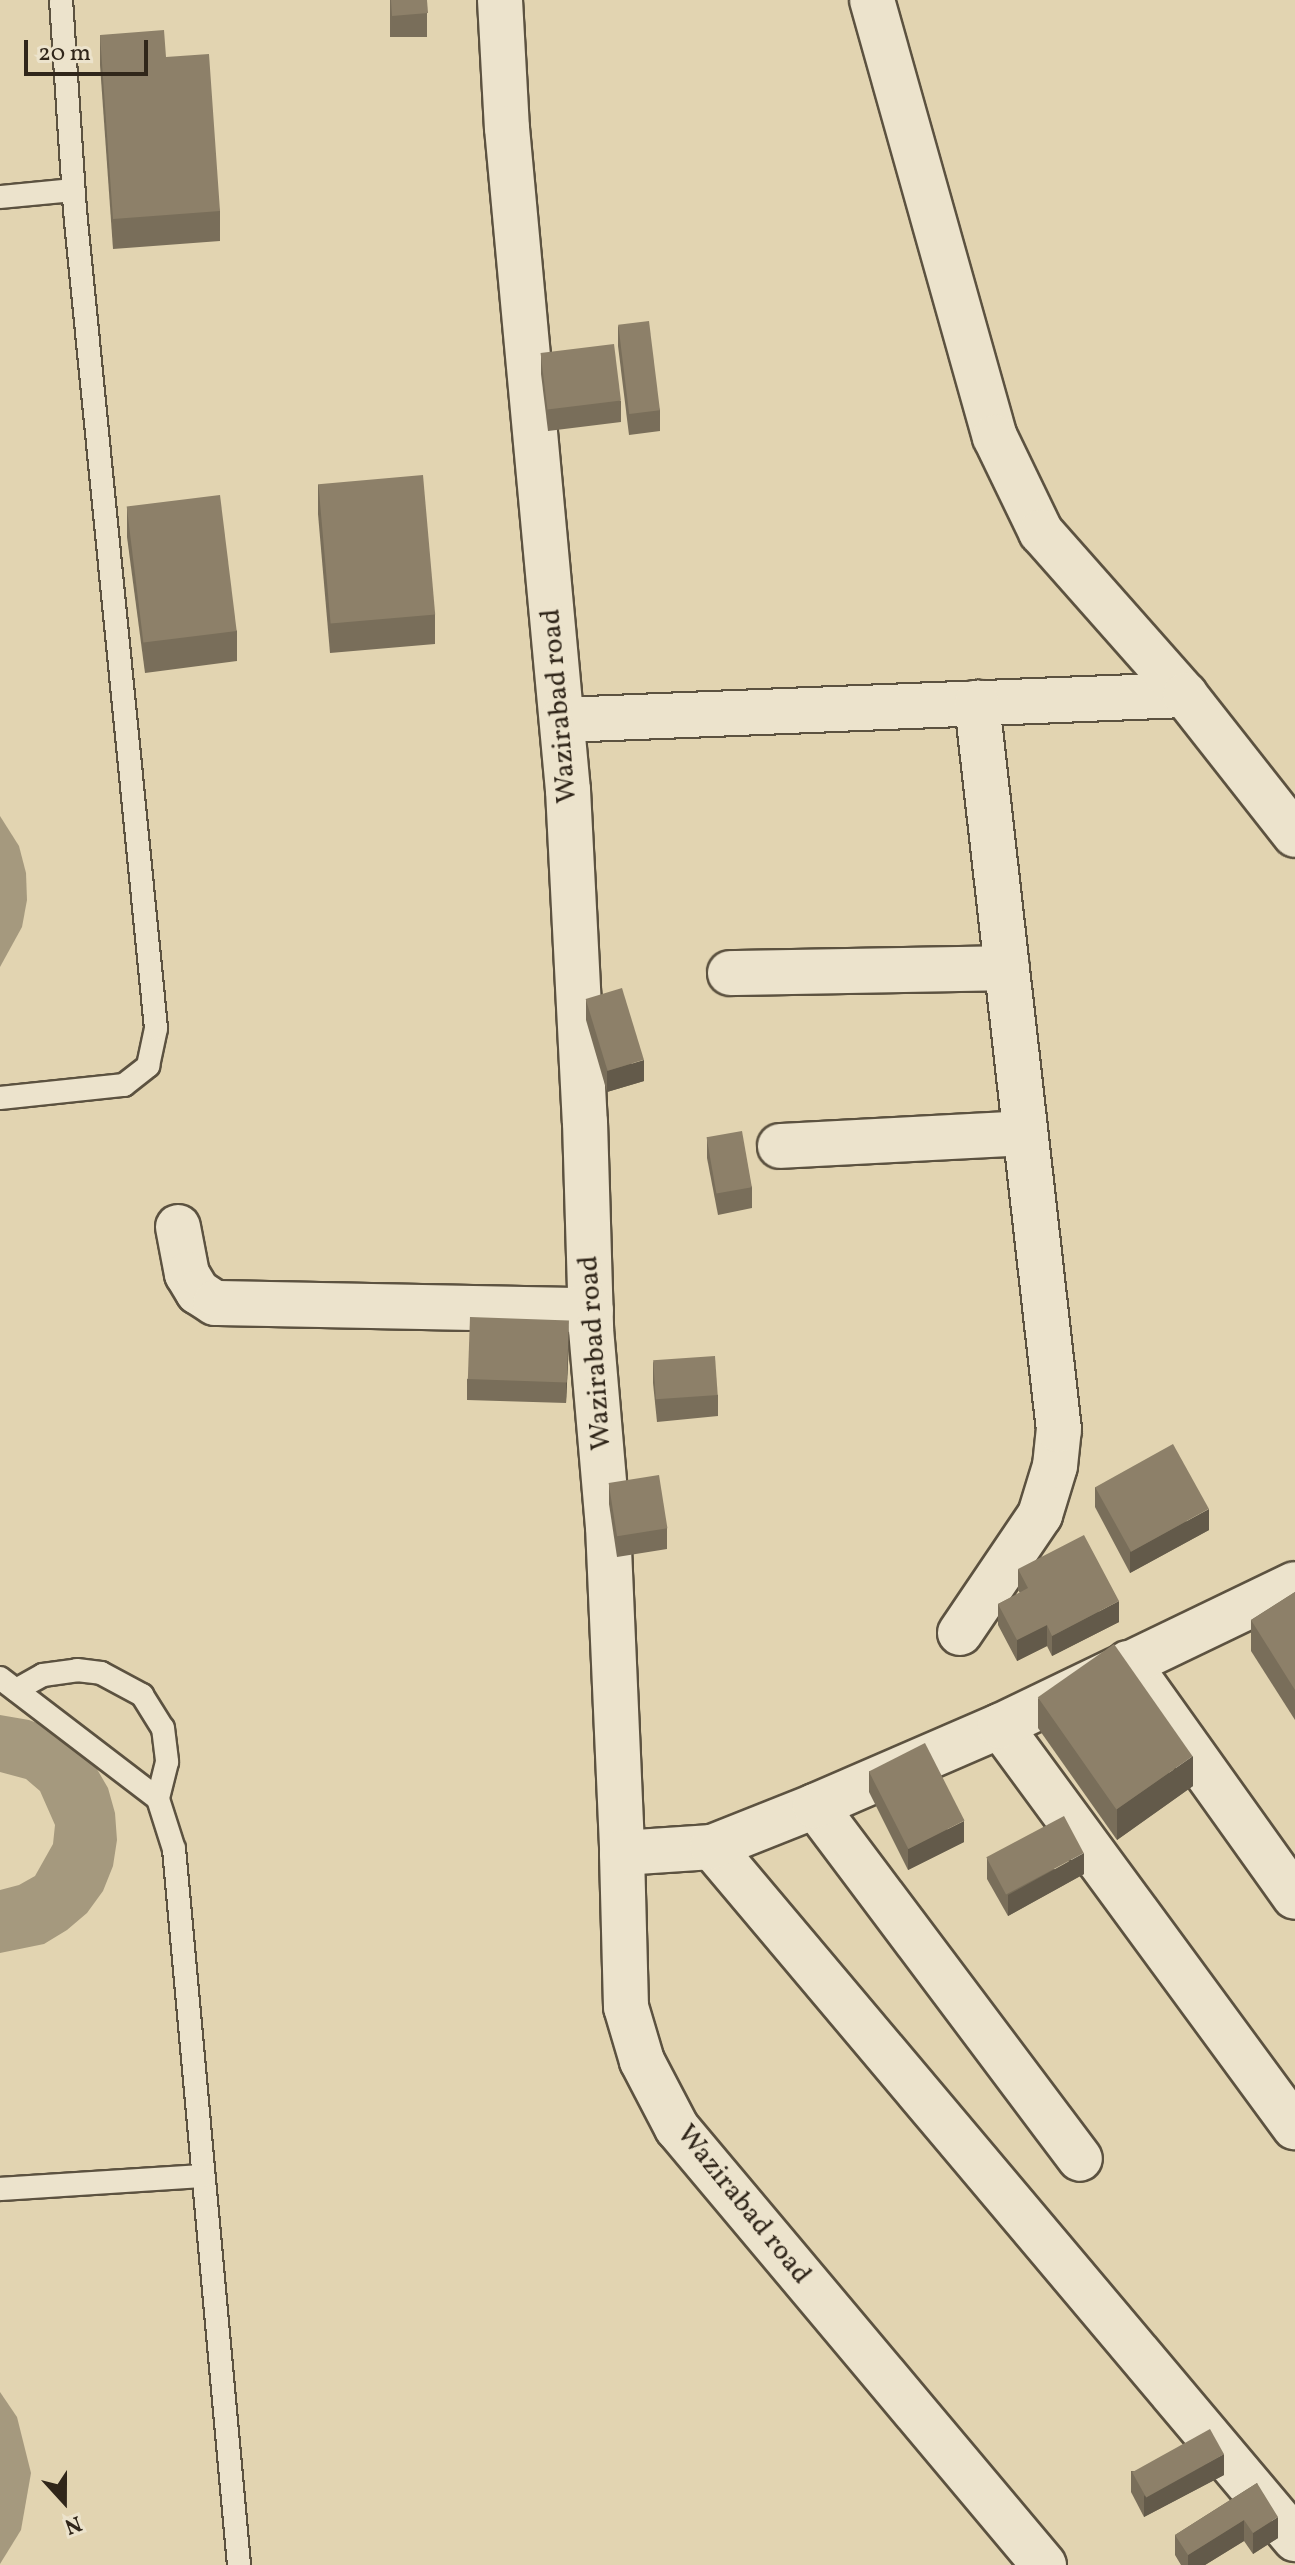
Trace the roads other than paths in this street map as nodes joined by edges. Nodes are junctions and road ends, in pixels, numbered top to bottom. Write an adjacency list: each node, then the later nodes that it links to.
1 (61, 0): 4 (lane)
2 (500, 0): 8 (street, Wazirabad road)
3 (872, 0): 6 (street)
4 (73, 190): 5 (lane); 12 (lane)
5 (0, 197)
6 (1185, 695): 7 (street); 9 (street)
7 (977, 703): 8 (street); 10 (street)
8 (562, 720): 16 (street, Wazirabad road)
9 (1295, 835)
10 (1007, 968): 11 (street); 13 (street)
11 (730, 973)
12 (0, 1098)
13 (1025, 1133): 14 (street); 18 (street)
14 (780, 1146)
15 (178, 1227): 16 (street)
16 (591, 1310): 25 (street, Wazirabad road)
17 (1295, 1584): 19 (street)
18 (960, 1633)
19 (1128, 1663): 21 (street); 26 (street)
20 (8, 1684): 22 (lane); 22 (lane)
21 (1000, 1726): 23 (street); 27 (street)
22 (158, 1799): 29 (lane)
23 (815, 1806): 24 (street); 28 (street)
24 (712, 1847): 25 (street); 31 (street)
25 (622, 1853): 33 (street, Wazirabad road)
26 (1295, 1897)
27 (1295, 2127)
28 (1080, 2159)
29 (203, 2176): 30 (lane); 32 (lane)
30 (0, 2189)
31 (1295, 2539)
32 (239, 2565)
33 (1044, 2565)

